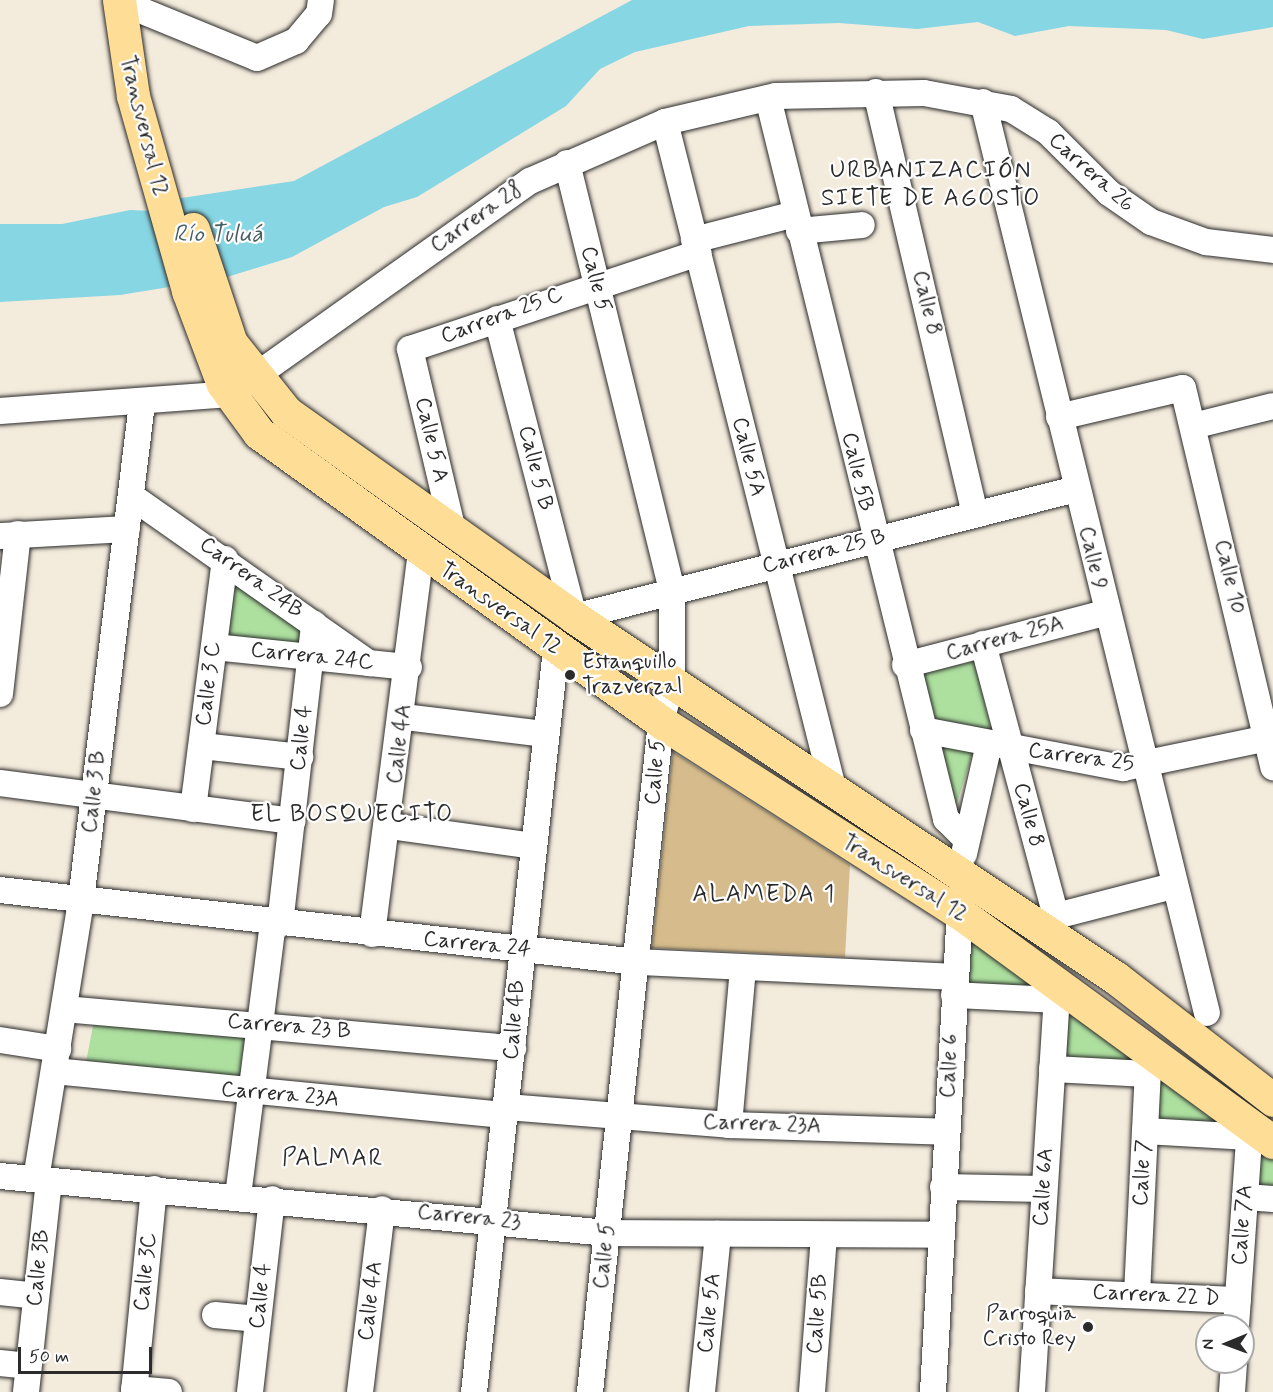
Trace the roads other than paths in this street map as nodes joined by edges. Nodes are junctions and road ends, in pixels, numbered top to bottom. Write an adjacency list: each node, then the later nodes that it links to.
1 (133, 3): 2 (street); 15 (main road, Transversal 12)
2 (320, 7)
3 (876, 92): 4 (street, Carrera 28); 5 (street, Carrera 28); 23 (street, Calle 8)
4 (768, 98): 6 (street, Carrera 28); 8 (street, Calle 5B)
5 (983, 102): 11 (street, Carrera 26); 19 (street, Calle 9)
6 (665, 122): 7 (street, Carrera 28); 10 (street, Calle 5A)
7 (567, 163): 12 (street, Calle 5); 15 (street, Carrera 28)
8 (797, 222): 9 (street, Carrera 25 C); 10 (street, Carrera 25 C); 27 (street, Calle 5B)
9 (862, 225)
10 (696, 246): 12 (street, Carrera 25 C); 30 (street, Calle 5A)
11 (1273, 250)
12 (596, 283): 13 (street, Carrera 25 C); 31 (street, Calle 5)
13 (497, 319): 14 (street, Carrera 25 C); 34 (street, Calle 5 B)
14 (410, 349): 25 (street, Calle 5 A)
15 (243, 387): 16 (street); 25 (main road, Transversal 12); 28 (main road, Transversal 12)
16 (141, 404): 18 (street); 22 (street, Calle 3 B)
17 (1273, 406): 20 (street)
18 (0, 411)
19 (1059, 417): 20 (street, Calle 10); 21 (street, Calle 9)
20 (1193, 426): 49 (street, Calle 10)
21 (1076, 489): 23 (street, Carrera 25 B); 33 (street, Calle 9)
22 (131, 496): 24 (street, Calle 3 B); 29 (street, Carrera 24B)
23 (975, 514): 27 (street, Carrera 25 B)
24 (127, 529): 26 (street); 57 (street, Calle 3 B)
25 (453, 531): 34 (main road, Transversal 12)
26 (9, 535): 32 (street)
27 (873, 539): 30 (street, Carrera 25 B); 41 (street, Calle 5B)
28 (421, 554): 38 (main road, Transversal 12); 42 (street, Calle 4A)
29 (225, 558): 35 (street, Carrera 24B); 37 (street, Calle 3 C)
30 (774, 564): 31 (street, Carrera 25 B); 56 (street, Calle 5A)
31 (672, 591): 34 (street, Carrera 25 B); 43 (street, Calle 5)
32 (5, 602): 44 (street)
33 (1105, 612): 36 (street, Carrera 25A); 54 (street, Calle 9)
34 (574, 617): 43 (main road, Transversal 12)
35 (314, 624): 39 (street, Calle 4); 40 (street, Carrera 24B)
36 (983, 644): 41 (street, Carrera 25A); 51 (street, Calle 8)
37 (214, 647): 39 (street, Carrera 24C); 50 (street, Calle 3 C)
38 (556, 649): 46 (main road, Transversal 12); 48 (street, Calle 4B)
39 (311, 657): 40 (street, Carrera 24C); 52 (street, Calle 4)
40 (369, 663): 42 (street, Carrera 24C)
41 (905, 665): 47 (street, Calle 5B)
42 (409, 667): 45 (street, Calle 4A)
43 (672, 681): 46 (street, Calle 5); 56 (main road, Transversal 12)
44 (0, 694)
45 (404, 717): 48 (street); 60 (street, Calle 4A)
46 (661, 722): 67 (main road, Transversal 12); 71 (street, Calle 5)
47 (923, 730): 51 (street, Carrera 25); 61 (street, Calle 5B)
48 (545, 734): 62 (street, Calle 4B)
49 (1270, 737): 53 (street, Calle 10); 54 (street, Carrera 25)
50 (202, 746): 52 (street); 58 (street, Calle 3 C)
51 (1000, 746): 54 (street, Carrera 25); 61 (street, Calle 6); 64 (street, Calle 8)
52 (300, 757): 59 (street, Calle 4)
53 (1273, 767)
54 (1142, 768): 64 (street, Calle 9)
55 (0, 783): 57 (street)
56 (834, 792): 63 (main road, Transversal 12)
57 (94, 796): 58 (street); 66 (street, Calle 3 B)
58 (193, 809): 59 (street)
59 (292, 821): 68 (street, Calle 4)
60 (389, 826): 62 (street); 69 (street, Calle 4A)
61 (964, 838): 63 (street, Calle 6)
62 (533, 846): 70 (street, Calle 4B)
63 (963, 874): 67 (street, Calle 6); 84 (main road, Transversal 12)
64 (1173, 886): 76 (street, Calle 9)
65 (0, 890): 66 (street, Carrera 24)
66 (81, 900): 68 (street, Carrera 24); 75 (street, Calle 3 B)
67 (960, 913): 73 (street, Calle 6); 74 (main road, Transversal 12)
68 (277, 924): 69 (street, Carrera 24); 77 (street, Calle 4)
69 (372, 934): 70 (street, Carrera 24)
70 (522, 949): 71 (street, Carrera 24); 79 (street, Calle 4B)
71 (638, 962): 72 (street, Carrera 24); 86 (street, Calle 5)
72 (743, 969): 73 (street, Carrera 24); 87 (street)
73 (955, 986): 74 (street, Carrera 24); 89 (street, Calle 6)
74 (1057, 991): 81 (main road, Transversal 12); 82 (street, Calle 6A)
75 (64, 1009): 77 (street, Carrera 23 B); 80 (street, Calle 3 B)
76 (1207, 1012)
77 (262, 1023): 79 (street, Carrera 23 B); 83 (street, Calle 4)
78 (0, 1040): 80 (street, Carrera 23A)
79 (513, 1048): 85 (street, Calle 4B)
80 (56, 1060): 83 (street, Carrera 23A); 92 (street, Calle 3 B)
81 (1149, 1062): 82 (street); 88 (street, Calle 7); 90 (main road, Transversal 12)
82 (1052, 1069): 95 (street, Calle 6A)
83 (252, 1093): 85 (street, Carrera 23A); 96 (street, Calle 4)
84 (1273, 1100)
85 (507, 1111): 86 (street, Carrera 23A); 101 (street, Calle 4B)
86 (620, 1118): 87 (street, Carrera 23A); 102 (street, Calle 5)
87 (729, 1125): 89 (street, Carrera 23A)
88 (1145, 1131): 90 (street); 108 (street, Calle 7)
89 (946, 1132): 93 (street, Calle 6)
90 (1257, 1134): 97 (street, Calle 7A)
91 (0, 1176): 92 (street, Carrera 23)
92 (43, 1180): 94 (street, Carrera 23); 109 (street, Calle 3B)
93 (943, 1186): 95 (street); 104 (street, Calle 6)
94 (154, 1189): 96 (street, Carrera 23); 117 (street, Calle 3C)
95 (1044, 1189): 106 (street, Calle 6A)
96 (238, 1196): 98 (street, Carrera 23)
97 (1245, 1197): 99 (street); 110 (street, Calle 7A)
98 (272, 1199): 100 (street, Carrera 23); 113 (street, Calle 4)
99 (1273, 1199)
100 (382, 1209): 101 (street, Carrera 23); 121 (street, Calle 4A)
101 (495, 1221): 102 (street, Carrera 23); 122 (street, Calle 4B)
102 (607, 1233): 103 (street, Carrera 23); 123 (street, Calle 5)
103 (718, 1234): 105 (street, Carrera 23); 124 (street, Calle 5A)
104 (940, 1235): 105 (street, Carrera 23); 126 (street, Calle 6)
105 (824, 1236): 125 (street, Calle 5B)
106 (1038, 1290): 108 (street, Carrera 22 D); 127 (street, Calle 6A)
107 (0, 1292): 109 (street)
108 (1137, 1294): 110 (street, Carrera 22 D)
109 (36, 1296): 115 (street, Calle 3B)
110 (1238, 1299): 111 (street, Calle 7A)
111 (1237, 1314)
112 (215, 1315): 113 (street)
113 (258, 1319): 120 (street, Calle 4)
114 (0, 1363): 115 (street)
115 (28, 1366): 118 (street, Calle 3B)
116 (1233, 1374): 128 (street)
117 (134, 1390): 119 (street)
118 (26, 1392)
119 (169, 1392)
120 (250, 1392)
121 (360, 1392)
122 (474, 1392)
123 (590, 1392)
124 (702, 1392)
125 (812, 1392)
126 (933, 1392)
127 (1032, 1392)
128 (1232, 1392)

